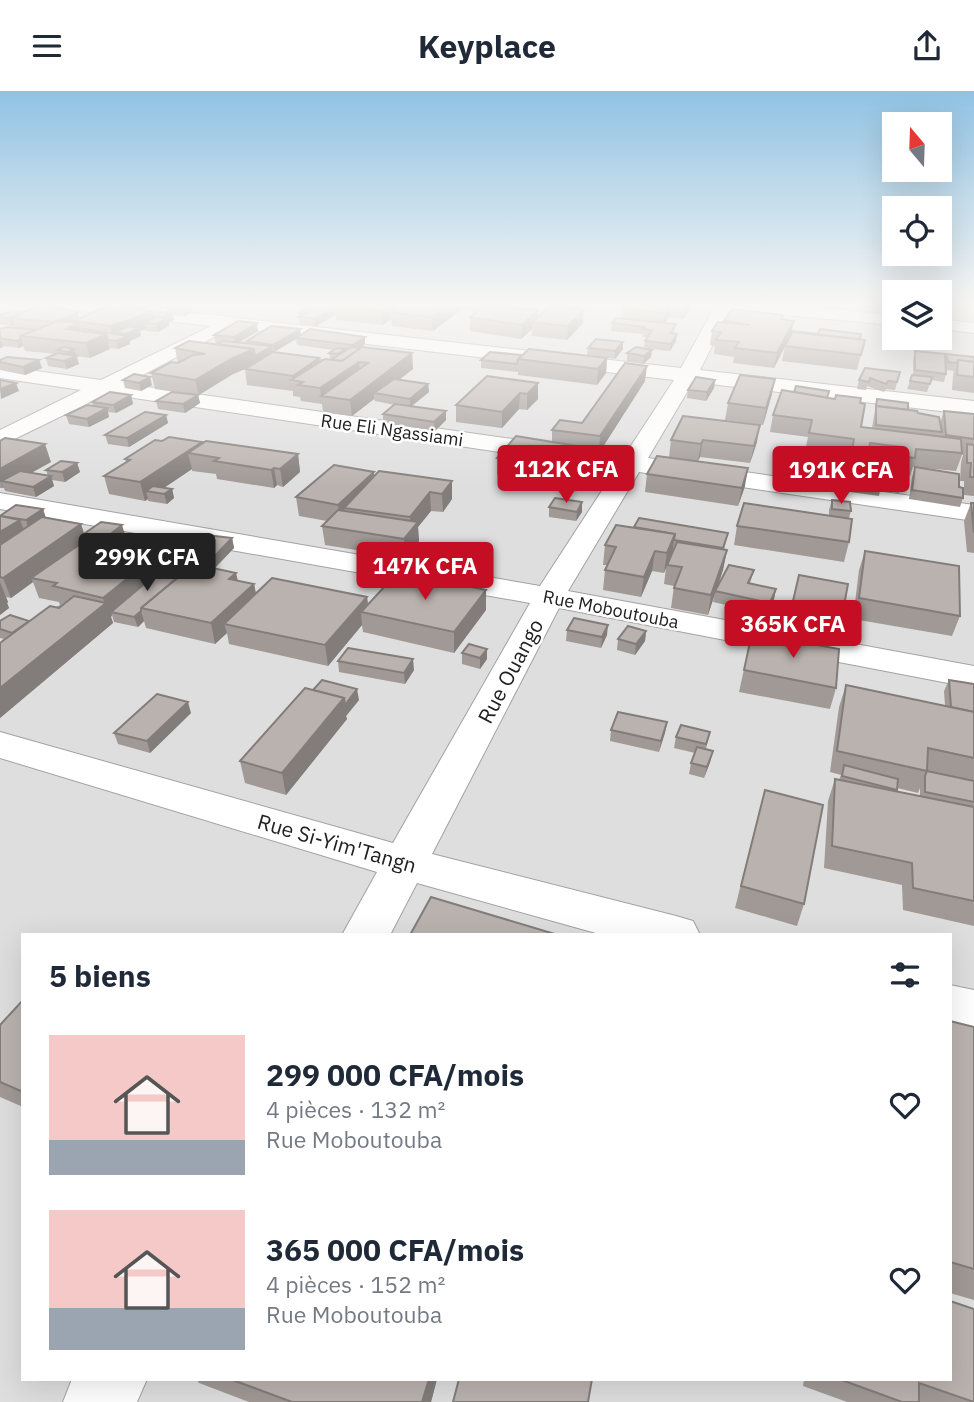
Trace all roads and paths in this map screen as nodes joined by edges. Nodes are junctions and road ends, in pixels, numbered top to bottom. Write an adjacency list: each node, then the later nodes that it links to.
1 (149, 364): 6 (street)
2 (575, 364): 5 (street)
3 (692, 364): 5 (street, Rue Ouango)
4 (0, 372): 6 (street, Rue Eli Ngassiami)
5 (686, 377): 7 (street); 9 (street, Rue Ouango)
6 (101, 388): 8 (street); 9 (street, Rue Eli Ngassiami)
7 (974, 408)
8 (0, 439)
9 (632, 464): 11 (street, Rue Eli Ngassiami); 12 (street, Rue Ouango)
10 (0, 501): 12 (street, Rue Moboutouba)
11 (974, 513)
12 (550, 597): 13 (street, Rue Moboutouba); 15 (street, Rue Ouango)
13 (974, 677)
14 (0, 745): 15 (street, Rue Si-Yim'Tangn)
15 (407, 864): 16 (street, Rue Ouango); 17 (street, Rue Si-Yim'Tangn)
16 (367, 933)
17 (668, 933)
18 (952, 1008): 19 (street)
19 (974, 1013)
20 (110, 1381): 21 (street)
21 (98, 1402)

